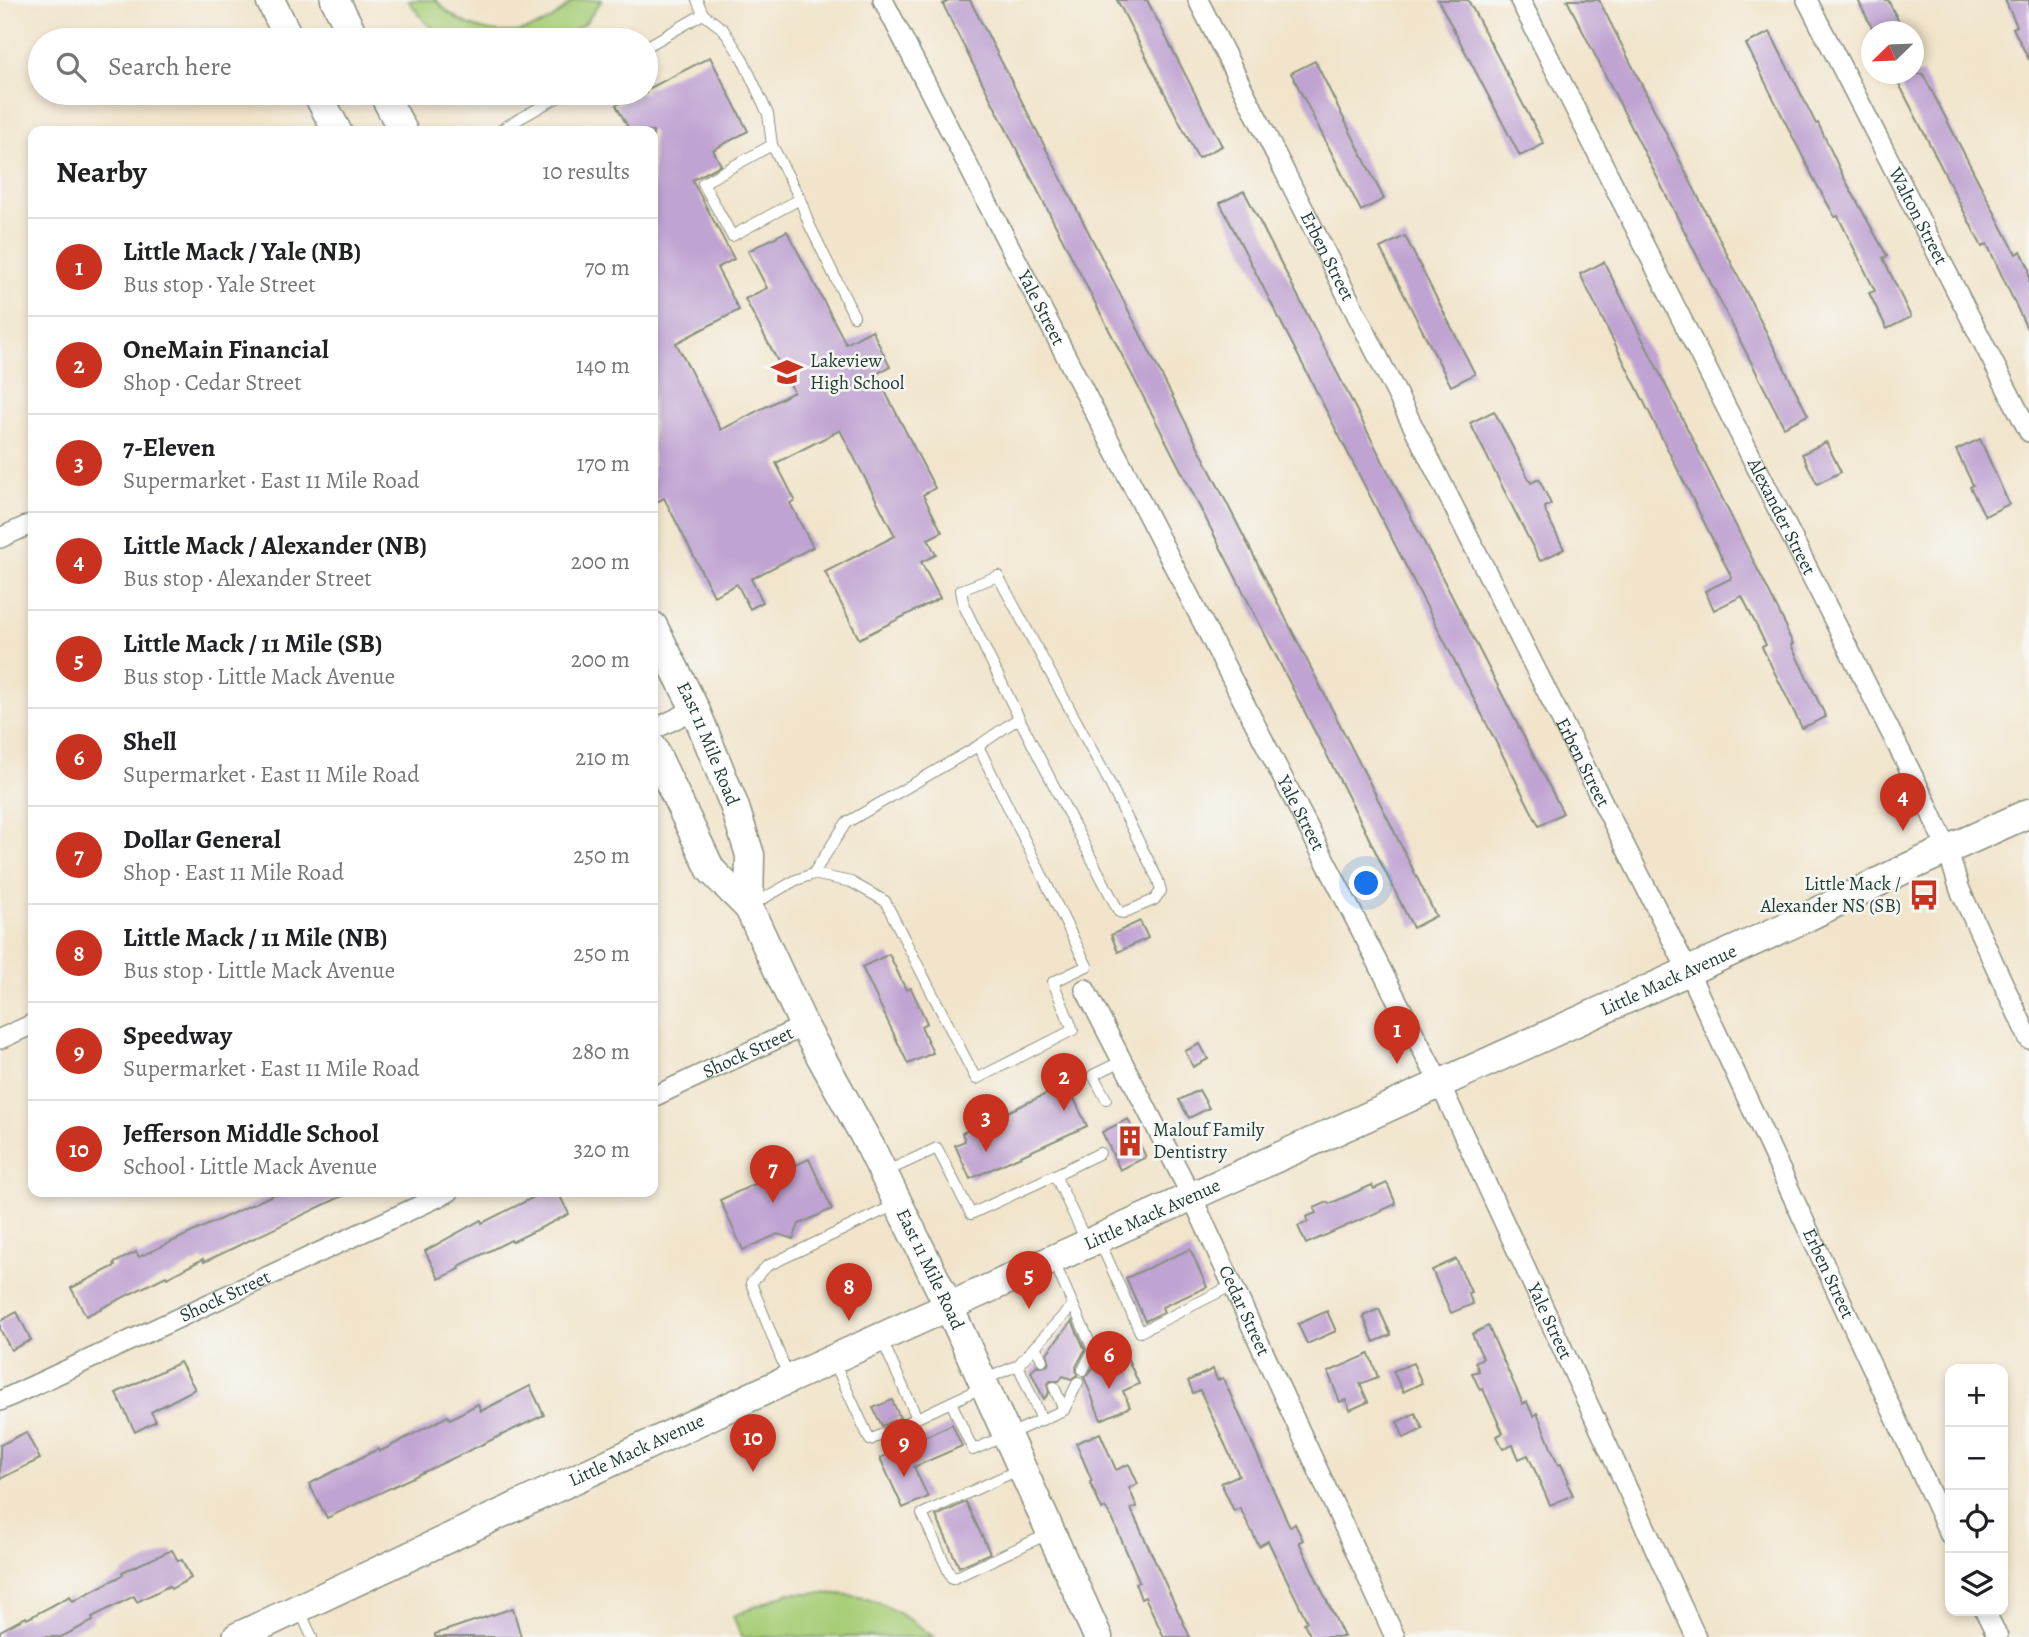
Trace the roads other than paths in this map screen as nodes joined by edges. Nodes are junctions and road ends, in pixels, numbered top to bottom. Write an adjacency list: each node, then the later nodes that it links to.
1 (270, 0): 9 (main road)
2 (335, 0): 10 (main road)
3 (697, 0): 8 (lane)
4 (883, 0): 41 (street, Yale Street)
5 (1198, 0): 34 (street, Erben Street)
6 (1520, 0): 31 (street, Alexander Street)
7 (1807, 0): 21 (street, Walton Street)
8 (703, 14): 11 (lane); 18 (lane)
9 (284, 28)
10 (350, 28)
11 (658, 40)
12 (323, 105): 15 (main road)
13 (389, 105): 16 (main road)
14 (544, 105): 17 (lane)
15 (334, 126)
16 (400, 126)
17 (507, 126)
18 (772, 145): 19 (lane); 19 (lane)
19 (800, 199): 20 (lane)
20 (854, 316)
21 (2029, 432)
22 (28, 525): 23 (street)
23 (0, 538)
24 (658, 636): 25 (main road, East 11 Mile Road)
25 (695, 709): 27 (street); 33 (main road, East 11 Mile Road)
26 (1019, 718): 26 (lane); 28 (lane)
27 (658, 728)
28 (978, 746): 32 (lane); 35 (lane)
29 (658, 759): 33 (main road, East 11 Mile Road)
30 (2029, 813): 31 (main road, Little Mack Avenue)
31 (1947, 849): 34 (main road, Little Mack Avenue); 39 (street, Alexander Street)
32 (813, 874): 33 (lane); 35 (lane)
33 (749, 908): 37 (main road, East 11 Mile Road)
34 (1688, 971): 41 (main road, Little Mack Avenue); 74 (street, Erben Street)
35 (1081, 980): 40 (street, Cedar Street)
36 (28, 1026): 38 (street)
37 (804, 1026): 42 (street, Shock Street); 45 (main road, East 11 Mile Road)
38 (0, 1039)
39 (2029, 1039)
40 (1122, 1060): 43 (lane); 47 (street, Cedar Street)
41 (1440, 1084): 47 (main road, Little Mack Avenue); 82 (street, Yale Street)
42 (658, 1095)
43 (1106, 1099)
44 (1100, 1153): 46 (lane)
45 (883, 1173): 46 (lane); 49 (main road, East 11 Mile Road)
46 (1055, 1175): 50 (lane)
47 (1191, 1195): 50 (main road, Little Mack Avenue); 52 (street, Cedar Street)
48 (438, 1197): 67 (street, Shock Street)
49 (898, 1203): 54 (main road, East 11 Mile Road); 63 (lane)
50 (1093, 1241): 51 (main road, Little Mack Avenue); 52 (lane)
51 (1053, 1259): 53 (lane); 54 (main road, Little Mack Avenue)
52 (1233, 1285): 81 (street, Cedar Street)
53 (1073, 1305): 55 (lane); 59 (lane)
54 (949, 1307): 57 (main road, Little Mack Avenue); 65 (main road, East 11 Mile Road)
55 (1060, 1319): 56 (lane); 58 (lane)
56 (1065, 1330)
57 (881, 1338): 60 (main road, Little Mack Avenue); 70 (lane)
58 (1035, 1346): 61 (lane); 62 (lane)
59 (1078, 1359)
60 (833, 1360): 63 (main road, Little Mack Avenue); 70 (lane)
61 (1042, 1360)
62 (1018, 1365): 65 (lane); 71 (lane)
63 (789, 1379): 76 (main road, Little Mack Avenue)
64 (1077, 1382): 69 (lane)
65 (984, 1384): 68 (lane); 72 (main road, East 11 Mile Road)
66 (1054, 1387): 69 (lane)
67 (0, 1401)
68 (951, 1402): 70 (lane); 72 (lane)
69 (1064, 1410): 71 (lane)
70 (917, 1418)
71 (1042, 1420): 72 (lane)
72 (1008, 1435): 73 (main road, East 11 Mile Road)
73 (1022, 1468): 75 (main road, East 11 Mile Road); 75 (lane)
74 (1945, 1524)
75 (1051, 1533): 80 (main road, East 11 Mile Road)
76 (299, 1608): 78 (main road, Little Mack Avenue); 79 (lane)
77 (1988, 1616): 83 (street)
78 (237, 1637)
79 (312, 1637)
80 (1098, 1637)
81 (1395, 1637)
82 (1696, 1637)
83 (1998, 1637)

